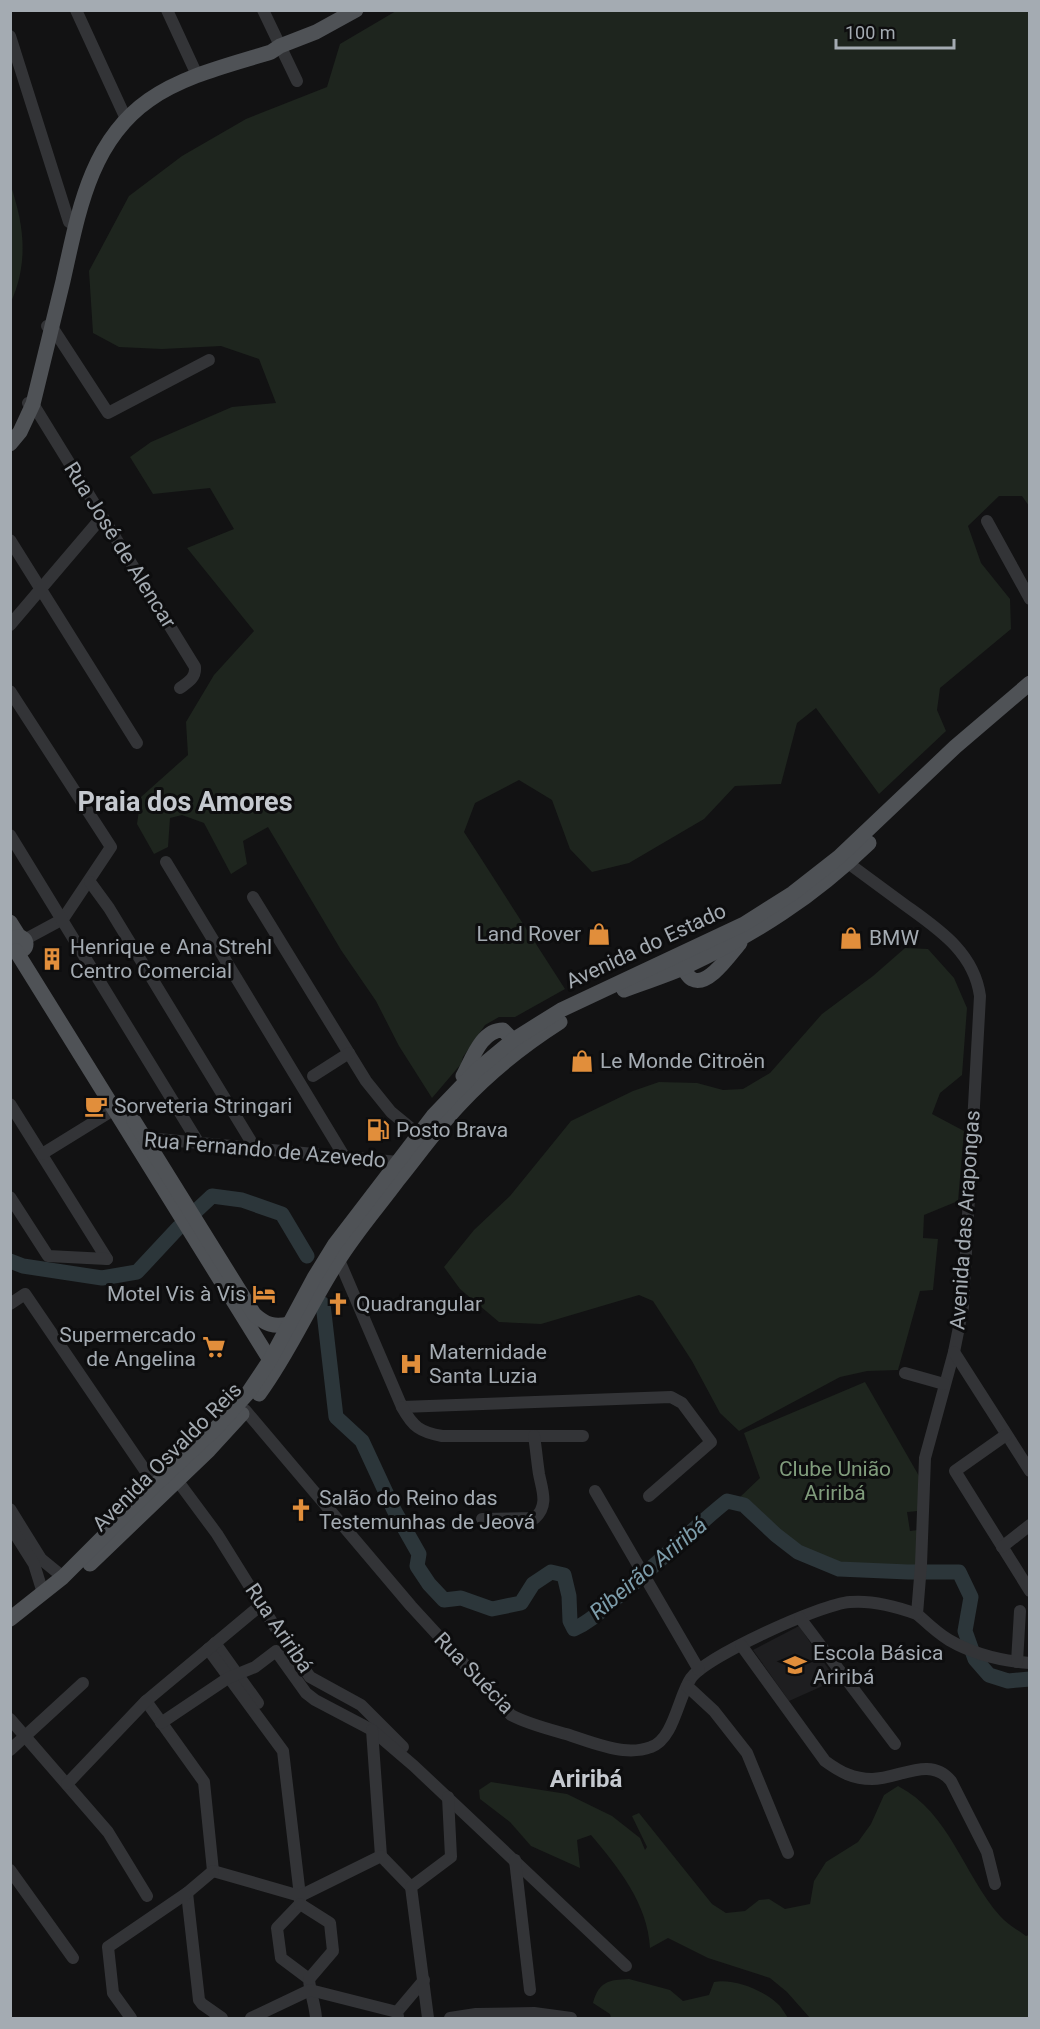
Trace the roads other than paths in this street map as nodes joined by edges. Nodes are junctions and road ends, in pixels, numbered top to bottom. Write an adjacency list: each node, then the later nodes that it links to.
1 (76, 10): 9 (street)
2 (167, 10): 7 (street)
3 (263, 10): 6 (street)
4 (356, 10): 6 (main road)
5 (10, 36): 10 (street)
6 (280, 46): 7 (main road); 8 (street)
7 (196, 72): 9 (main road)
8 (297, 81)
9 (125, 118): 10 (main road)
10 (72, 223): 11 (main road)
11 (49, 326): 12 (street); 13 (main road)
12 (209, 360)
13 (30, 403): 14 (main road); 15 (main road); 16 (street, Rua José de Alencar)
14 (10, 433)
15 (10, 444)
16 (102, 517): 19 (street); 23 (street, Rua José de Alencar)
17 (987, 521): 20 (street)
18 (10, 540): 19 (street)
19 (41, 589): 21 (street); 26 (street)
20 (1029, 599)
21 (10, 625)
22 (1029, 682): 35 (main road, Avenida do Estado)
23 (180, 688)
24 (10, 691): 30 (street)
25 (1029, 694): 29 (main road, Avenida do Estado)
26 (137, 743)
27 (10, 835): 32 (street)
28 (166, 862): 46 (street)
29 (848, 863): 35 (main road, Avenida do Estado); 54 (street, Avenida das Arapongas)
30 (90, 882): 32 (street); 44 (street)
31 (253, 897): 37 (street)
32 (63, 919): 34 (street); 43 (street)
33 (10, 922): 34 (main road)
34 (16, 945): 40 (main road)
35 (684, 960): 36 (main road, Avenida do Estado)
36 (514, 1047): 41 (main road); 49 (main road, Avenida do Estado)
37 (349, 1053): 38 (street); 41 (street)
38 (313, 1076)
39 (10, 1104): 45 (street)
40 (119, 1107): 42 (main road); 45 (street)
41 (419, 1134): 47 (main road)
42 (138, 1137): 43 (street, Rua Fernando de Azevedo); 52 (main road)
43 (198, 1142): 44 (street, Rua Fernando de Azevedo)
44 (255, 1148): 46 (street, Rua Fernando de Azevedo)
45 (42, 1154): 48 (street)
46 (344, 1156): 47 (street, Rua Fernando de Azevedo)
47 (398, 1161): 50 (main road)
48 (10, 1197)
49 (339, 1260): 50 (main road, Avenida do Estado); 58 (street)
50 (318, 1283): 53 (main road, Avenida Osvaldo Reis); 59 (main road, Avenida Osvaldo Reis)
51 (10, 1304): 65 (street)
52 (249, 1317): 53 (main road); 55 (main road)
53 (289, 1324): 55 (main road, Avenida Osvaldo Reis)
54 (954, 1352): 57 (street, Avenida das Arapongas); 60 (street)
55 (270, 1360): 65 (main road, Avenida Osvaldo Reis)
56 (904, 1373): 57 (street)
57 (944, 1384): 79 (street, Avenida das Arapongas)
58 (402, 1407): 61 (street); 67 (street)
59 (246, 1410): 64 (main road, Avenida Osvaldo Reis); 89 (street, Rua Suécia)
60 (1006, 1435): 63 (street); 72 (street)
61 (534, 1436): 62 (street); 69 (street)
62 (584, 1436)
63 (1029, 1471)
64 (177, 1480): 77 (street, Rua Ariribá); 82 (main road, Avenida Osvaldo Reis)
65 (155, 1485): 74 (main road, Avenida Osvaldo Reis)
66 (596, 1491): 86 (street)
67 (649, 1496)
68 (10, 1509): 73 (street)
69 (482, 1519)
70 (1029, 1525): 72 (street)
71 (10, 1526): 73 (street)
72 (1002, 1547): 75 (street)
73 (38, 1561): 74 (street); 76 (street)
74 (63, 1576): 76 (main road, Avenida Osvaldo Reis)
75 (1029, 1591)
76 (43, 1593): 81 (main road, Avenida Osvaldo Reis)
77 (261, 1605): 84 (street); 97 (street, Rua Ariribá)
78 (1020, 1611): 85 (street)
79 (917, 1614): 80 (street, Rua Suécia); 85 (street)
80 (800, 1618): 83 (street, Rua Suécia); 95 (street)
81 (10, 1619)
82 (10, 1630)
83 (741, 1645): 86 (street, Rua Suécia); 105 (street)
84 (212, 1646): 87 (street); 90 (street)
85 (1023, 1663)
86 (699, 1670): 89 (street, Rua Suécia)
87 (233, 1673): 92 (street); 93 (street); 109 (street)
88 (83, 1683): 94 (street)
89 (687, 1686): 100 (street)
90 (146, 1701): 92 (street); 98 (street)
91 (10, 1719): 94 (street)
92 (161, 1723): 104 (street)
93 (372, 1730): 99 (street); 101 (street)
94 (27, 1736): 96 (street); 98 (street)
95 (895, 1744)
96 (10, 1750)
97 (406, 1751)
98 (67, 1784): 108 (street)
99 (448, 1797): 102 (street); 106 (street)
100 (788, 1853)
101 (381, 1856): 106 (street); 109 (street)
102 (515, 1860): 111 (street); 114 (street)
103 (10, 1870): 110 (street)
104 (213, 1871): 107 (street); 109 (street)
105 (995, 1884)
106 (411, 1887): 112 (street)
107 (187, 1893): 117 (street); 118 (street)
108 (147, 1896)
109 (300, 1897): 113 (street); 113 (street)
110 (73, 1958)
111 (626, 1966)
112 (424, 1980): 115 (street); 122 (street)
113 (310, 1988): 115 (street); 119 (street); 120 (street); 121 (street)
114 (530, 1990)
115 (398, 2015)
116 (510, 2016): 123 (street); 124 (street)
117 (131, 2019)
118 (222, 2019)
119 (251, 2019)
120 (310, 2019)
121 (316, 2019)
122 (428, 2019)
123 (450, 2019)
124 (571, 2019)

